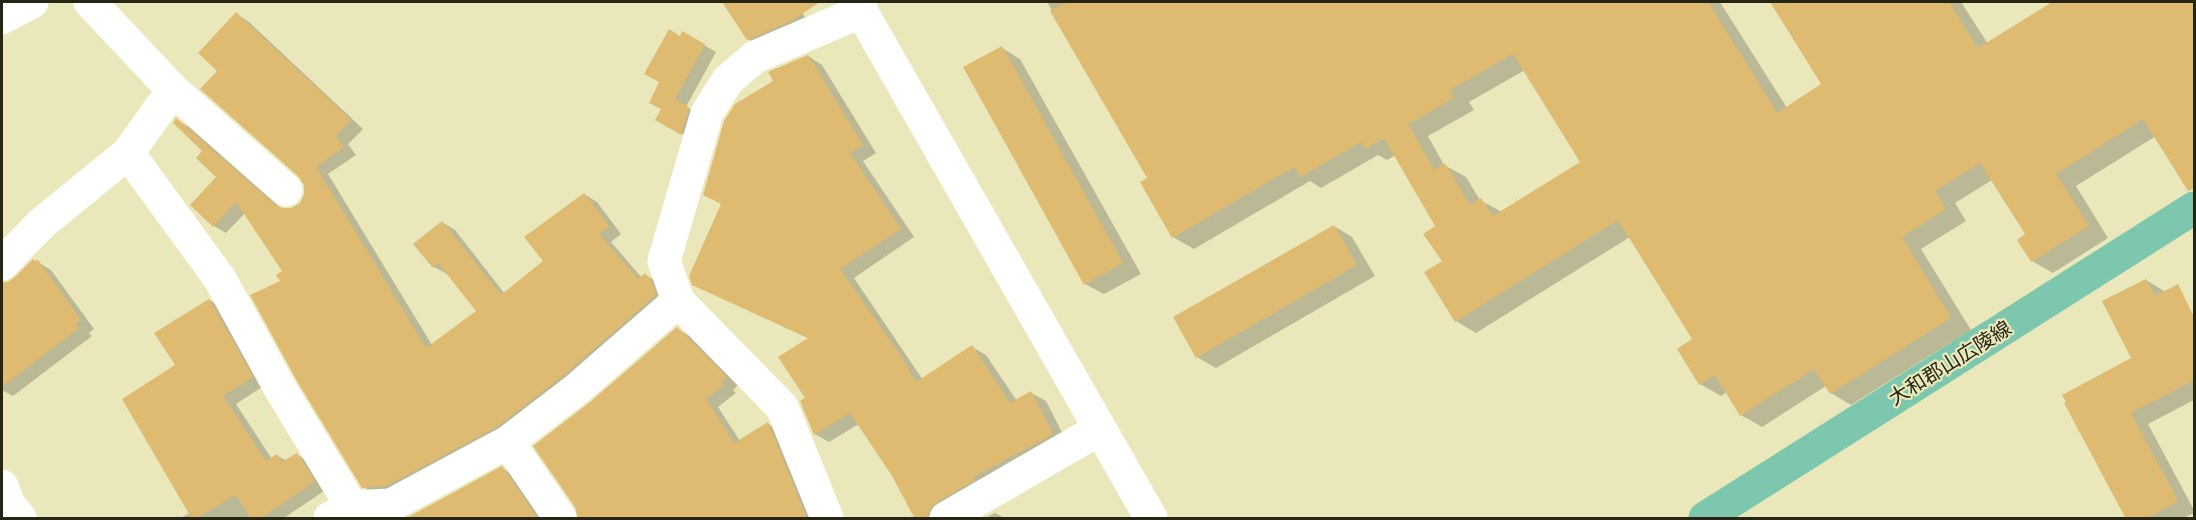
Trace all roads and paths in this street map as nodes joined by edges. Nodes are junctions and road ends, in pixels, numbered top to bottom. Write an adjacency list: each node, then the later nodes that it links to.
1 (32, 2): 4 (street)
2 (90, 2): 5 (street)
3 (859, 6): 10 (street); 11 (street)
4 (2, 18)
5 (173, 90): 6 (street); 7 (street)
6 (128, 153): 9 (street); 14 (street)
7 (286, 190)
8 (2194, 208): 20 (main road, 大和郡山広陵線)
9 (2, 264)
10 (678, 301): 12 (street); 17 (street)
11 (1100, 429): 18 (street); 19 (street)
12 (508, 442): 14 (street); 16 (street)
13 (2, 486): 15 (street)
14 (341, 513)
15 (20, 519)
16 (560, 519)
17 (827, 519)
18 (946, 519)
19 (1151, 519)
20 (1705, 519)

